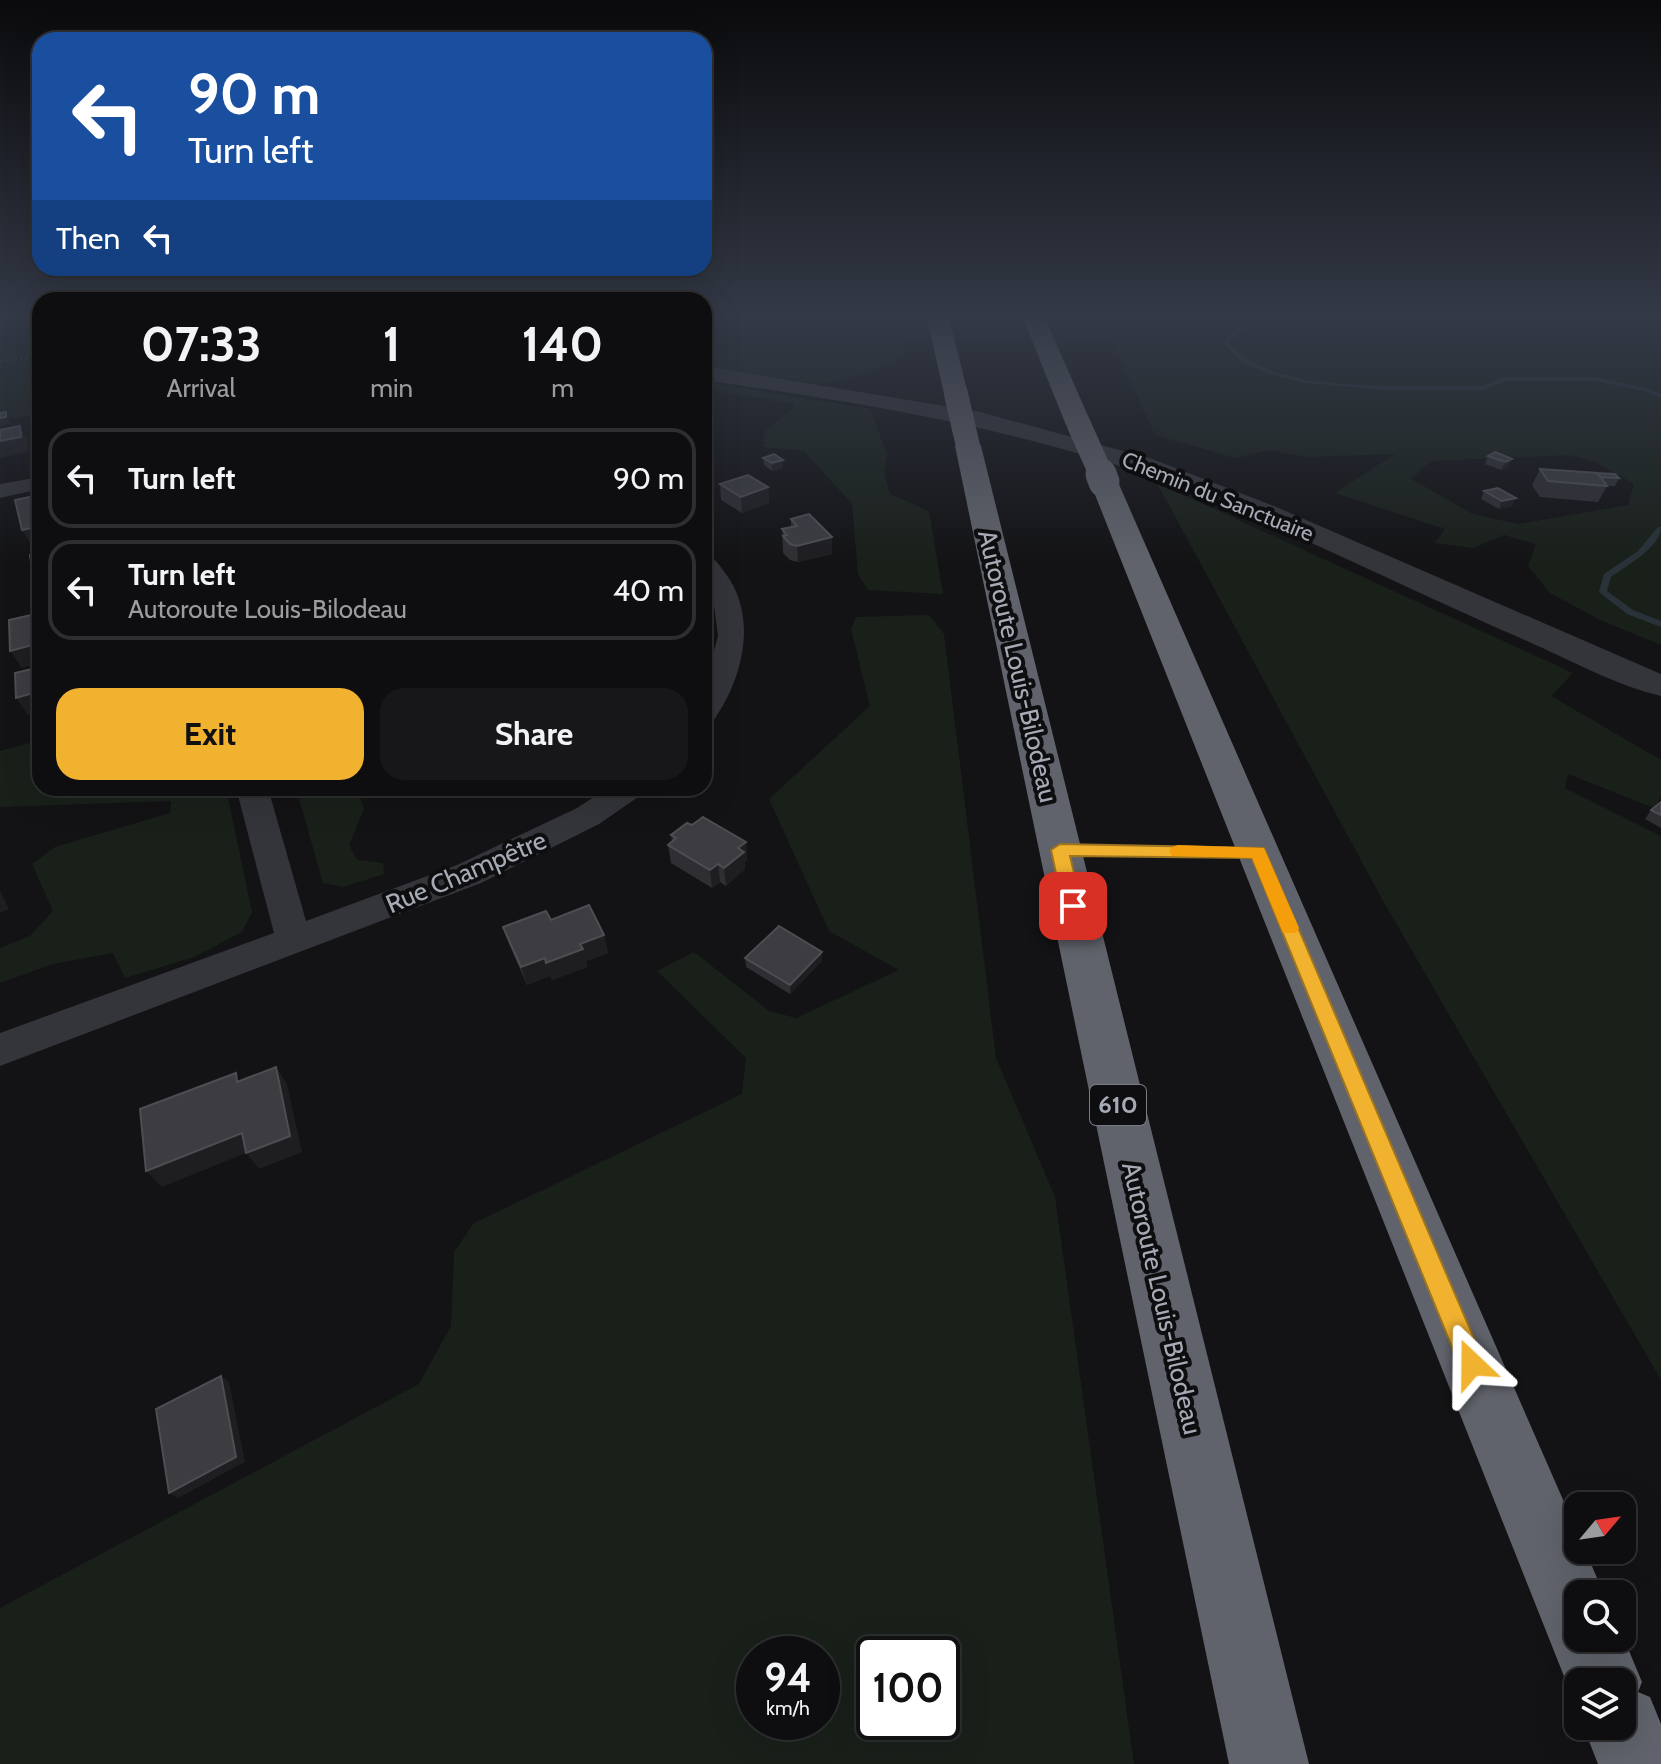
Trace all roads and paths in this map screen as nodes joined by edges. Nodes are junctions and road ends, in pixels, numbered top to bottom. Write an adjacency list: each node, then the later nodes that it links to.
1 (876, 400): 7 (street, Chemin du Sanctuaire)
2 (957, 400): 11 (highway, Autoroute Louis-Bilodeau / 610, bridge)
3 (1069, 400): 12 (highway, bridge)
4 (32, 485): 5 (street)
5 (0, 491)
6 (712, 572): 8 (street)
7 (1661, 686)
8 (712, 698)
9 (254, 796): 13 (street)
10 (618, 796): 13 (street, Rue Champêtre)
11 (1060, 850): 12 (lane); 17 (highway, Autoroute Louis-Bilodeau / 610)
12 (1258, 852): 15 (highway)
13 (294, 942): 14 (street, Rue Champêtre)
14 (0, 1050)
15 (1564, 1586)
16 (1628, 1740): 18 (highway)
17 (1269, 1764)
18 (1638, 1764)

